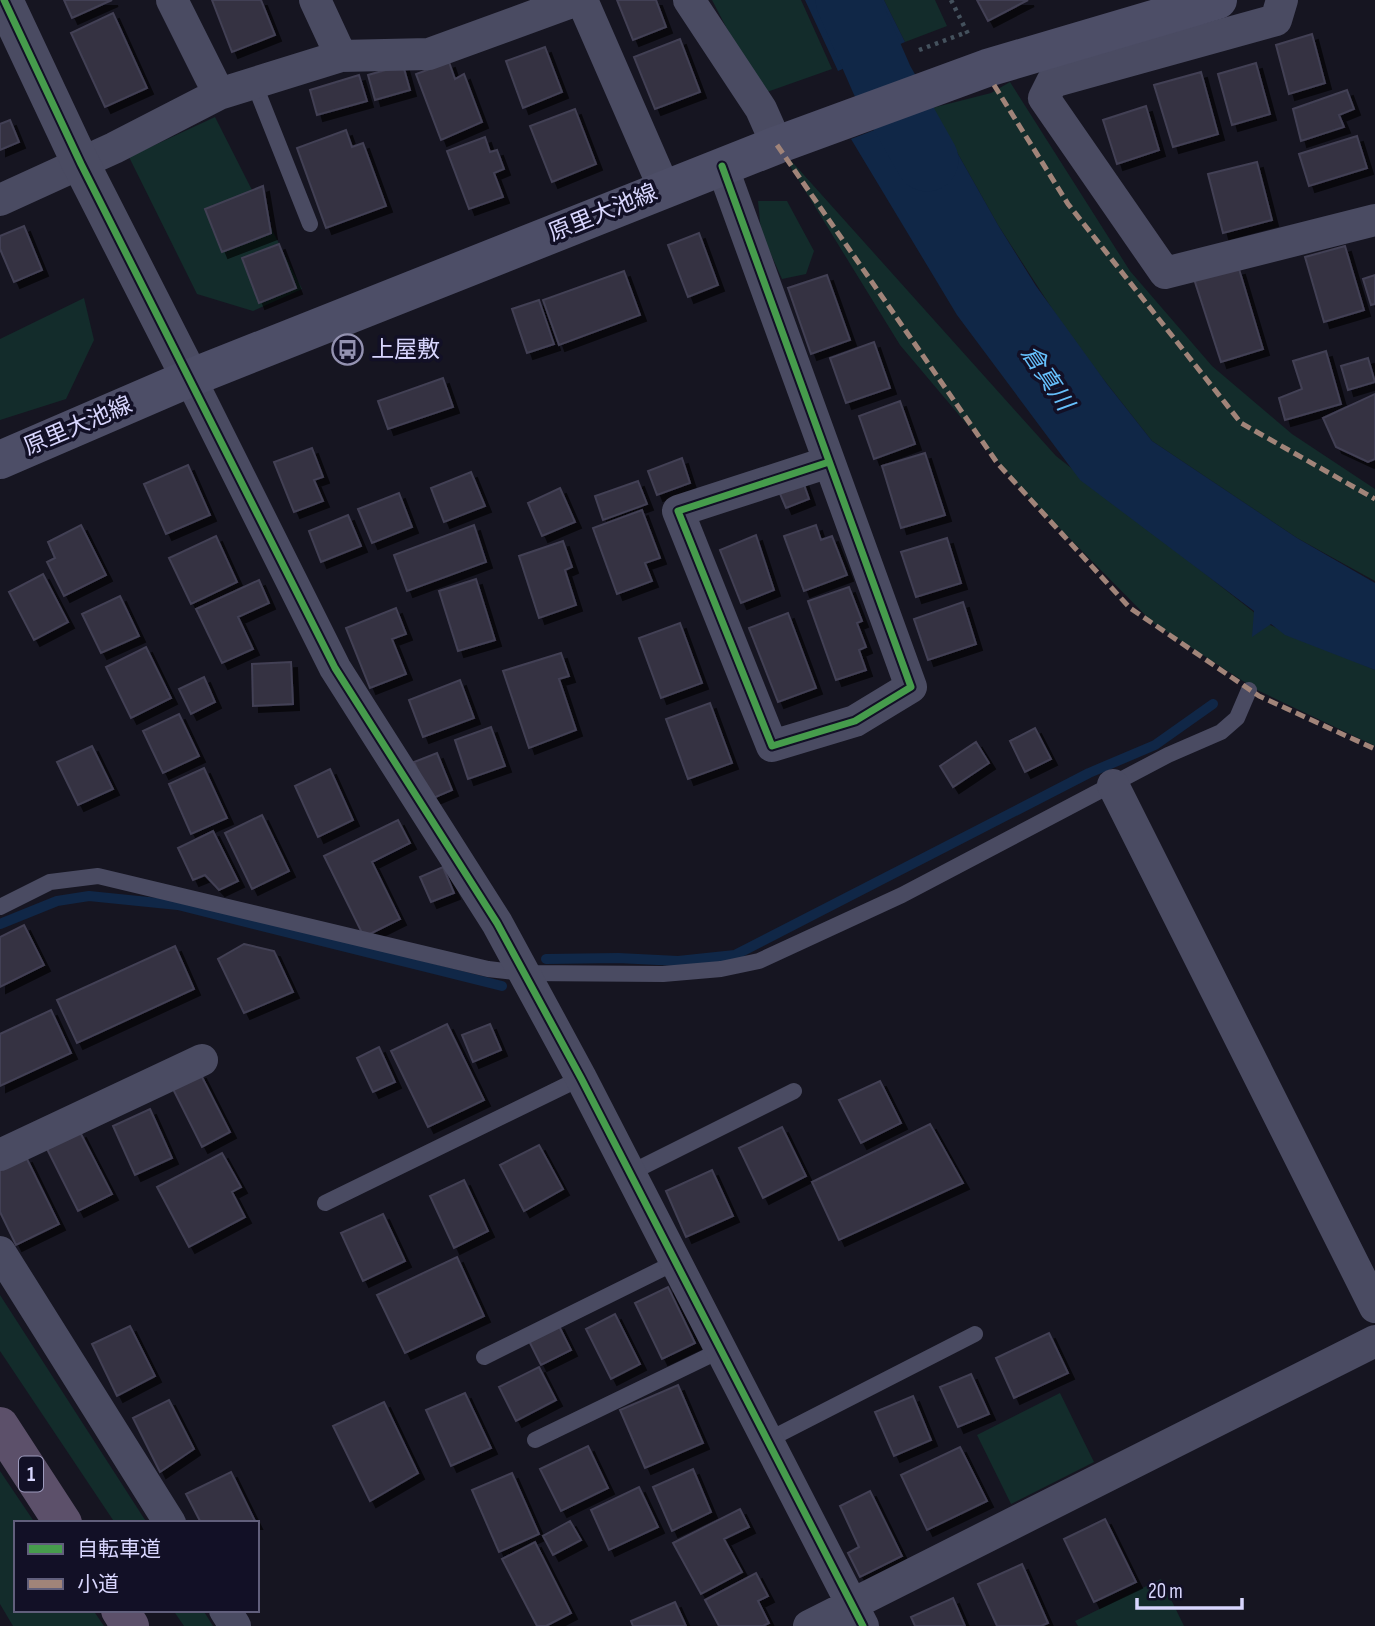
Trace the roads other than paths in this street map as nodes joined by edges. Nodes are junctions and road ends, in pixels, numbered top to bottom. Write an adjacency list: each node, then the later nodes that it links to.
1 (4, 0): 12 (street)
2 (172, 0): 10 (street)
3 (315, 0): 8 (street)
4 (579, 0): 8 (street); 14 (street)
5 (689, 0): 11 (street)
6 (1218, 0): 11 (main road, 原里大池線)
7 (1282, 0): 16 (street)
8 (341, 56): 9 (street)
9 (254, 83): 10 (street); 17 (lane)
10 (219, 94): 12 (street)
11 (777, 145): 13 (main road, 原里大池線)
12 (80, 164): 15 (street); 18 (street)
13 (722, 166): 14 (main road, 原里大池線); 20 (street)
14 (664, 188): 18 (main road, 原里大池線)
15 (0, 200)
16 (1375, 220)
17 (310, 224)
18 (190, 378): 19 (main road, 原里大池線); 24 (street)
19 (0, 460)
20 (829, 462): 20 (street)
21 (1250, 690): 22 (lane)
22 (1113, 785): 24 (lane); 33 (street)
23 (0, 907): 24 (lane)
24 (524, 973): 26 (street)
25 (202, 1060): 28 (street)
26 (581, 1078): 29 (street); 30 (lane)
27 (794, 1091): 29 (lane)
28 (0, 1155)
29 (630, 1173): 32 (street)
30 (324, 1203)
31 (0, 1252): 42 (street)
32 (676, 1262): 36 (street); 37 (lane)
33 (1375, 1307)
34 (975, 1334): 40 (lane)
35 (1375, 1341): 43 (street)
36 (721, 1350): 39 (lane); 40 (street)
37 (484, 1357)
38 (0, 1426): 41 (highway, 1)
39 (535, 1440)
40 (768, 1440): 43 (street)
41 (62, 1521)
42 (169, 1521)
43 (858, 1615): 44 (street)
44 (809, 1626)

